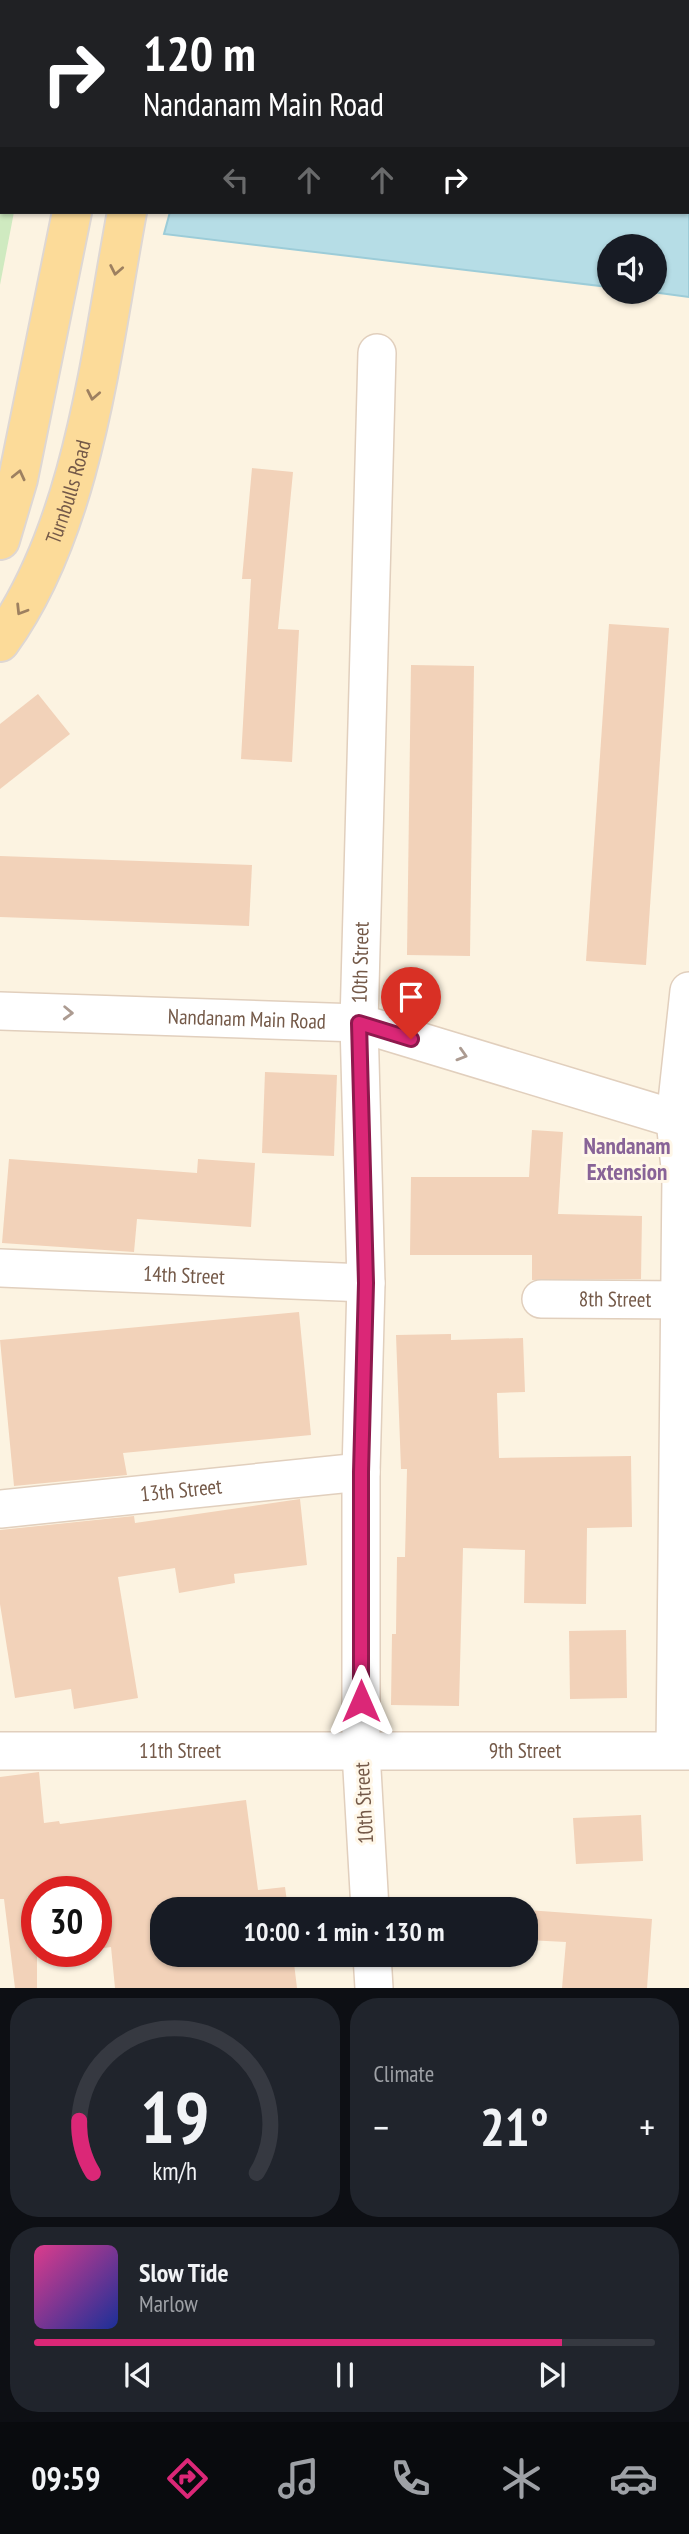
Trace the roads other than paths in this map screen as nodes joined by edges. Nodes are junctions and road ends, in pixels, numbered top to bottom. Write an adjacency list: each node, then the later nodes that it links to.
1 (72, 214): 4 (main road, one-way to 1)
2 (127, 214): 5 (main road, Turnbulls Road, one-way to 5)
3 (377, 353): 8 (street, 10th Street)
4 (0, 540)
5 (0, 642)
6 (689, 991): 9 (street)
7 (0, 1011): 8 (street, Nandanam Main Road, one-way to 8)
8 (359, 1023): 9 (street, Nandanam Main Road, one-way to 9); 11 (street, 10th Street)
9 (682, 1121): 13 (street)
10 (0, 1268): 11 (street, 14th Street)
11 (366, 1283): 14 (street, 10th Street)
12 (541, 1299): 13 (street, 8th Street)
13 (685, 1299): 17 (street)
14 (361, 1472): 15 (street, 13th Street); 18 (street, 10th Street)
15 (0, 1509)
16 (0, 1751): 18 (street, 11th Street)
17 (682, 1751): 18 (street, 9th Street)
18 (361, 1752): 19 (street, 10th Street)
19 (369, 1897)
20 (373, 1967): 21 (street)
21 (374, 1988)

